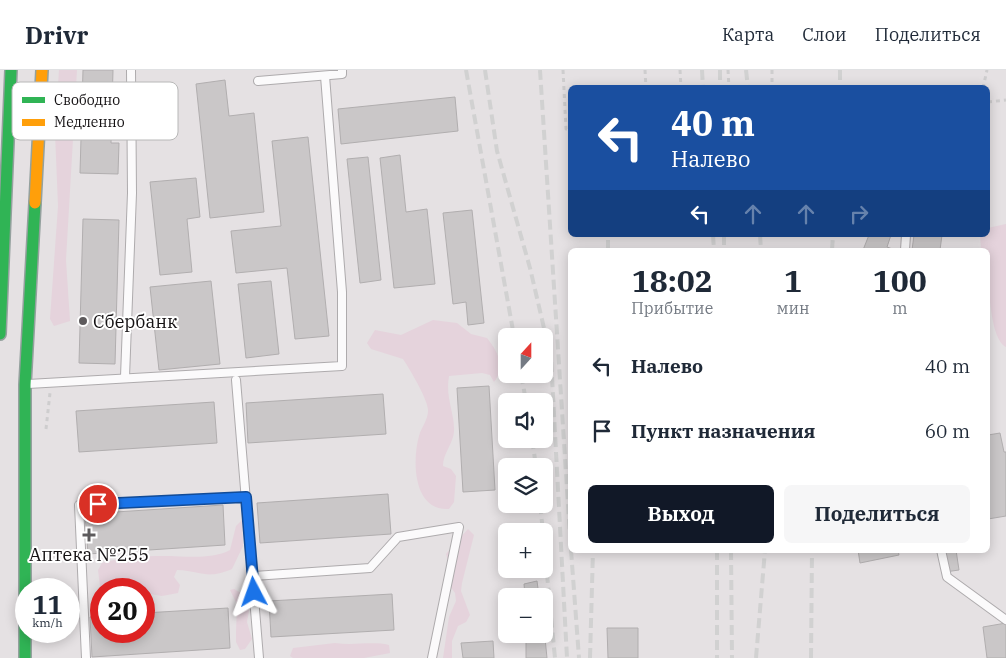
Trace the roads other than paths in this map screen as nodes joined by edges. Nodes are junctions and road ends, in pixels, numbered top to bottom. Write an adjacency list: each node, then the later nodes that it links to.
1 (12, 70): 7 (main road)
2 (342, 70): 3 (lane)
3 (325, 76): 4 (lane); 9 (lane)
4 (258, 81)
5 (38, 140): 11 (main road)
6 (132, 140): 9 (lane)
7 (4, 171): 8 (main road)
8 (0, 334)
9 (125, 377): 11 (lane)
10 (236, 380): 12 (lane)
11 (25, 385): 16 (main road)
12 (246, 497): 14 (lane); 17 (lane)
13 (942, 553): 15 (lane)
14 (253, 576): 18 (lane); 19 (lane)
15 (1006, 620)
16 (25, 658)
17 (86, 658)
18 (259, 658)
19 (432, 658)

